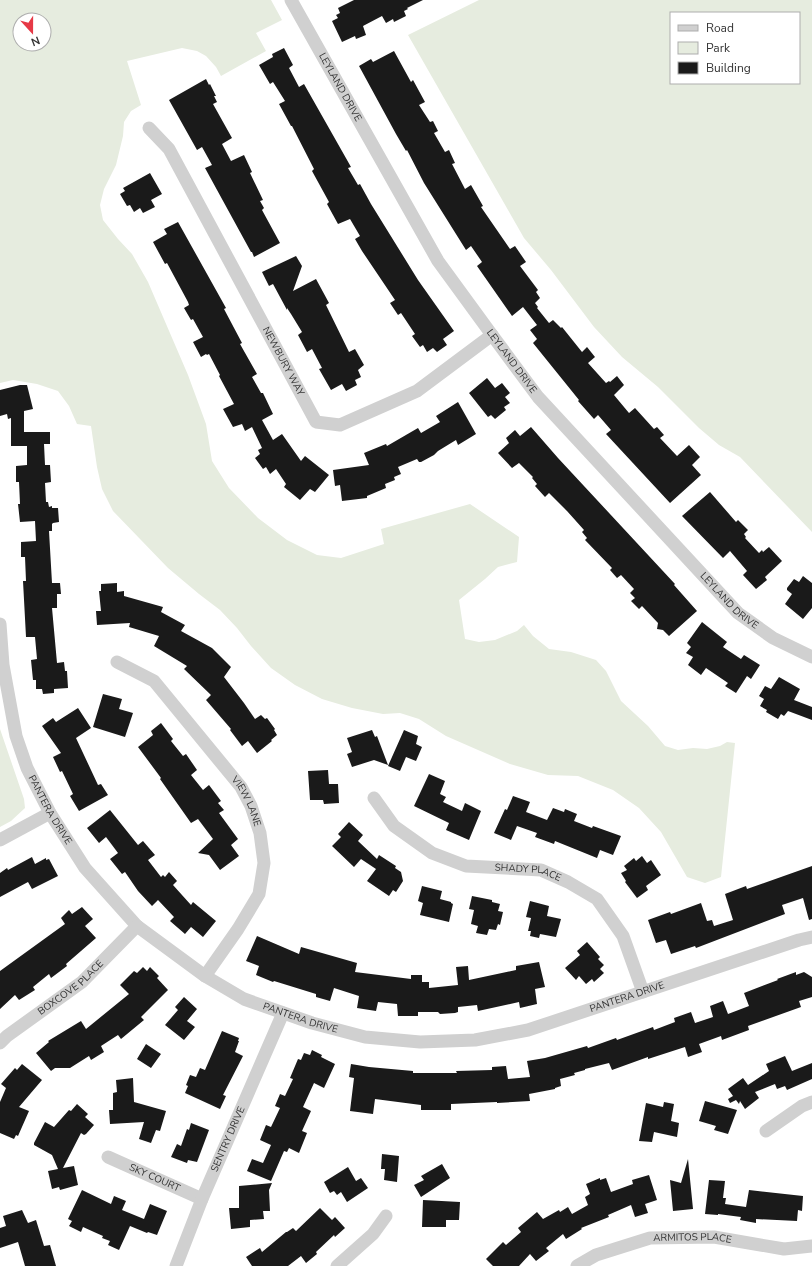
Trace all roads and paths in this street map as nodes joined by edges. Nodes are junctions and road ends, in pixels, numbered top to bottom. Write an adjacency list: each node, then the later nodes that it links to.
1 (291, 0): 3 (street, LEYLAND DRIVE)
2 (149, 128): 3 (street, NEWBURY WAY)
3 (492, 335): 5 (street, LEYLAND DRIVE)
4 (0, 624): 8 (street, PANTERA DRIVE)
5 (812, 657)
6 (117, 662): 12 (street, VIEW LANE)
7 (374, 798): 13 (street, SHADY PLACE)
8 (50, 813): 9 (street); 10 (street, PANTERA DRIVE)
9 (0, 840)
10 (136, 926): 12 (street, PANTERA DRIVE); 15 (street, BOXCOVE PLACE)
11 (812, 937): 13 (street, PANTERA DRIVE)
12 (205, 976): 14 (street, PANTERA DRIVE)
13 (643, 992): 14 (street, PANTERA DRIVE)
14 (283, 1013): 19 (street, SENTRY DRIVE)
15 (0, 1043)
16 (812, 1102): 17 (street)
17 (766, 1131)
18 (108, 1157): 19 (street, SKY COURT)
19 (202, 1199): 22 (street, SENTRY DRIVE)
20 (386, 1216): 23 (street)
21 (812, 1246): 24 (street, ARMITOS PLACE)
22 (176, 1266)
23 (337, 1266)
24 (577, 1266)

